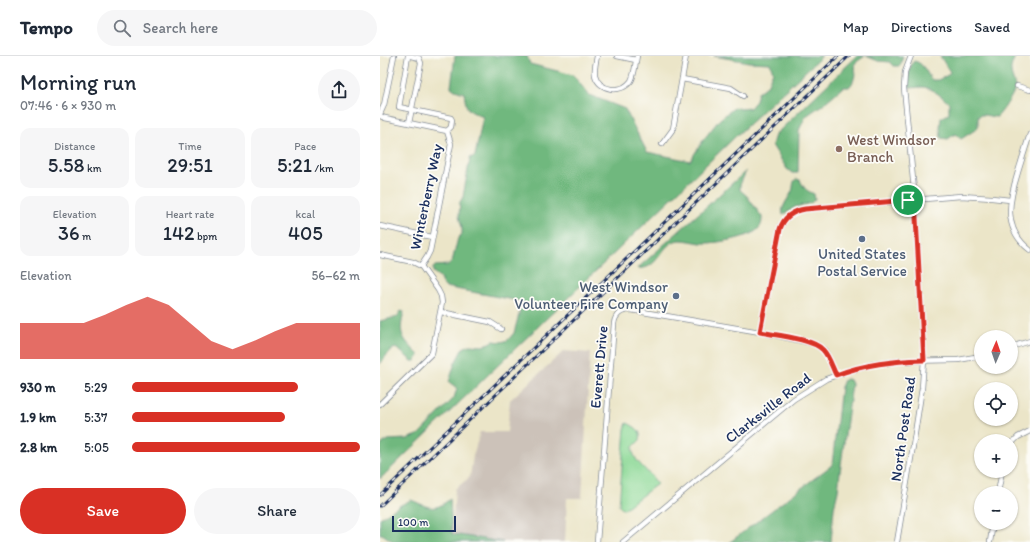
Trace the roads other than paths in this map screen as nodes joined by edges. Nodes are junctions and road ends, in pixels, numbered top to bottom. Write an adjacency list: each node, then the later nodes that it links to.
1 (394, 56): 14 (street)
2 (408, 56): 13 (street)
3 (411, 56): 13 (street)
4 (597, 56): 8 (street)
5 (617, 56): 8 (street)
6 (686, 56): 9 (street)
7 (911, 56): 19 (street, North Post Road)
8 (636, 58)
9 (682, 79): 12 (street); 18 (street)
10 (1017, 86): 11 (street)
11 (1030, 90)
12 (743, 96)
13 (411, 110): 15 (street); 16 (street)
14 (380, 115): 15 (street, Winterberry Way)
15 (409, 123): 16 (street, Winterberry Way)
16 (448, 130): 22 (street, Winterberry Way)
17 (1030, 134): 20 (street)
18 (662, 144)
19 (915, 200): 20 (street); 28 (street); 32 (street, North Post Road)
20 (1010, 200): 23 (street)
21 (380, 226): 22 (street)
22 (432, 237): 25 (street, Winterberry Way)
23 (1030, 250)
24 (380, 255): 25 (street)
25 (421, 266): 26 (street)
26 (441, 312): 27 (street); 34 (street)
27 (501, 329)
28 (760, 332): 33 (street, Everett Drive); 38 (street, Everett Drive)
29 (1030, 341): 30 (street)
30 (1018, 345)
31 (974, 357): 32 (street, Clarksville Road)
32 (924, 360): 33 (street, Clarksville Road); 40 (street, North Post Road)
33 (836, 375): 39 (street, Clarksville Road)
34 (380, 404)
35 (1030, 431): 36 (street)
36 (1018, 437)
37 (992, 530): 41 (street)
38 (597, 542)
39 (623, 542)
40 (897, 542)
41 (990, 542)

